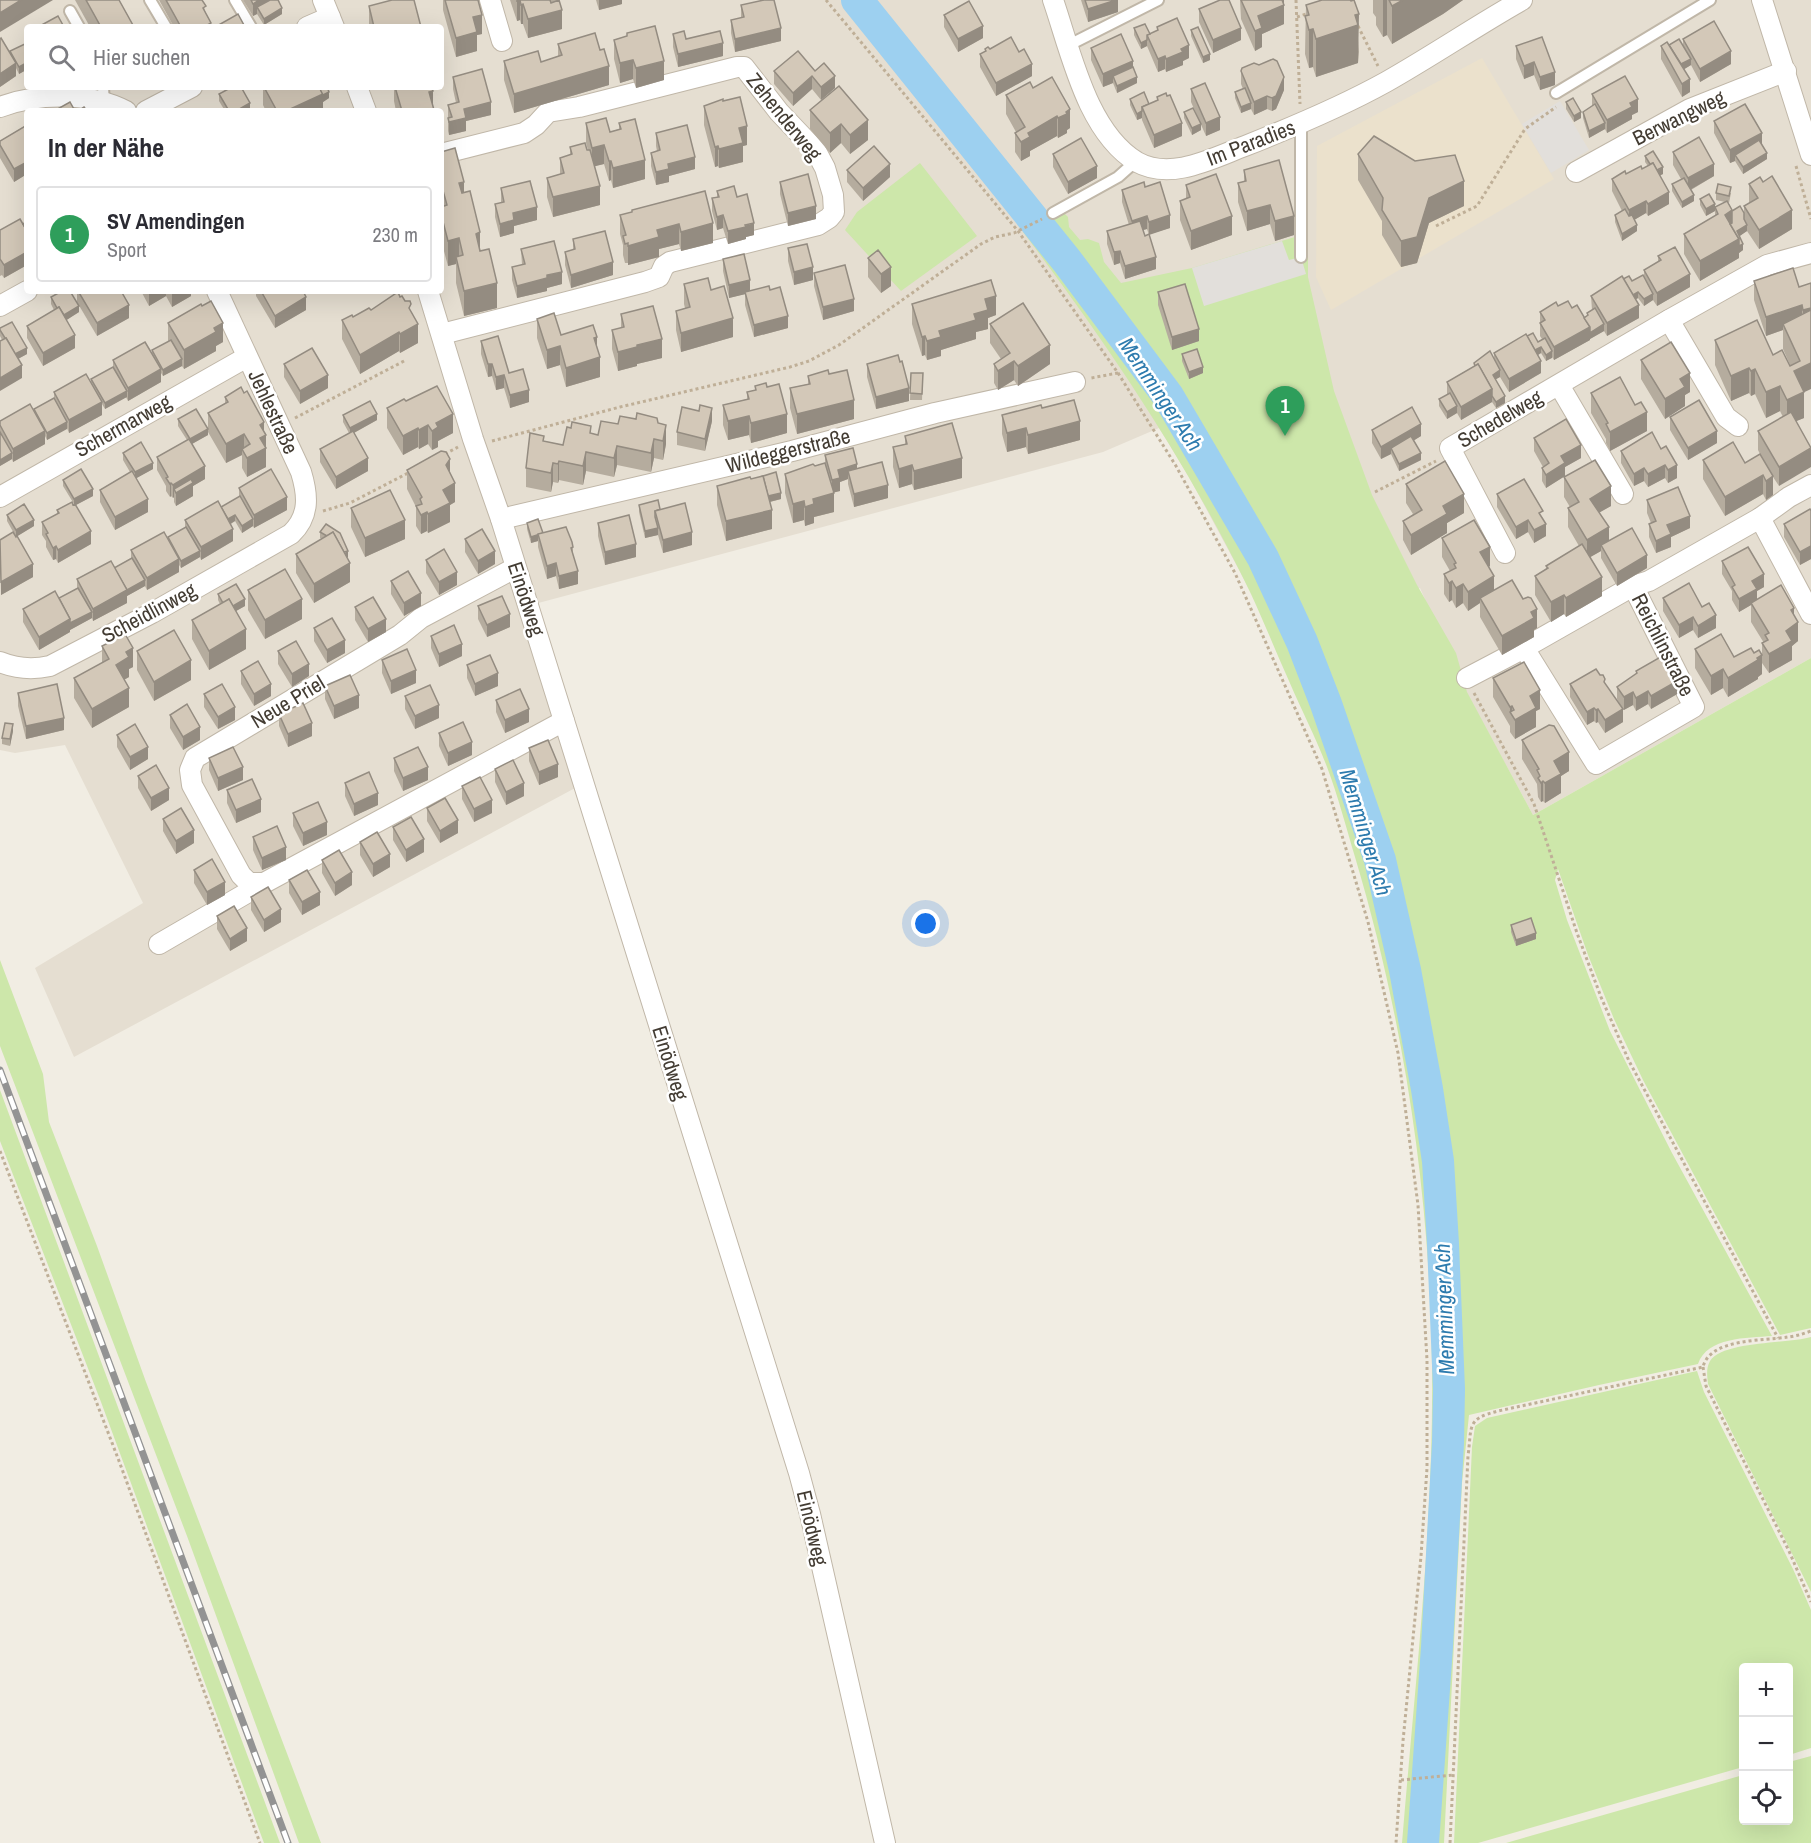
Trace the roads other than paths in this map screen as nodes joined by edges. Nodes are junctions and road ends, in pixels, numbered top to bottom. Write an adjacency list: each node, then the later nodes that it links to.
1 (150, 0): 12 (lane)
2 (235, 0): 13 (lane)
3 (490, 0): 15 (street)
4 (1053, 0): 16 (street, Im Paradies)
5 (1158, 0): 16 (lane)
6 (1522, 0): 26 (street, Im Paradies)
7 (1710, 0): 20 (lane)
8 (1762, 0): 17 (street)
9 (70, 11): 11 (lane)
10 (329, 15): 14 (street)
11 (77, 24)
12 (164, 24)
13 (249, 24)
14 (312, 24)
15 (502, 41)
16 (1069, 45): 29 (street, Im Paradies)
17 (1786, 71): 27 (street); 30 (street, Berwangweg)
18 (186, 90): 24 (street)
19 (358, 90): 25 (street)
20 (1556, 93)
21 (104, 95): 22 (street); 23 (street)
22 (0, 107)
23 (122, 108)
24 (152, 108)
25 (365, 108)
26 (1300, 124): 29 (street, Im Paradies); 33 (lane)
27 (1810, 144)
28 (444, 153): 39 (street, Zehenderweg)
29 (1136, 161): 31 (lane)
30 (1576, 172)
31 (1053, 213)
32 (1811, 253): 38 (street, Schedelweg)
33 (1301, 257)
34 (24, 293): 37 (street)
35 (218, 294): 40 (street, Jehlestraße)
36 (429, 294): 39 (street, Einödweg)
37 (0, 306)
38 (1669, 320): 42 (street, Schedelweg); 43 (street)
39 (442, 334): 48 (street, Einödweg)
40 (247, 357): 46 (street, Schermarweg); 49 (street, Jehlestraße)
41 (1075, 382): 48 (street, Wildeggerstraße)
42 (1559, 385): 45 (street, Schedelweg); 50 (street, Schedelweg)
43 (1738, 426)
44 (1811, 485): 47 (street, Reichlinstraße)
45 (1623, 494)
46 (0, 497)
47 (1760, 518): 52 (street, Reichlinstraße); 53 (street)
48 (501, 519): 51 (street, Einödweg)
49 (291, 534): 55 (street, Scheidlinweg)
50 (1505, 553)
51 (515, 568): 57 (street, Einödweg); 58 (street, Neue Priel)
52 (1633, 586): 54 (street, Reichlinstraße); 54 (street, Reichlinstraße)
53 (1811, 614)
54 (1524, 648): 56 (street, Reichlinstraße)
55 (0, 662)
56 (1467, 678)
57 (564, 721): 58 (street); 60 (street, Einödweg)
58 (264, 883): 59 (street)
59 (159, 944)
60 (885, 1843)

